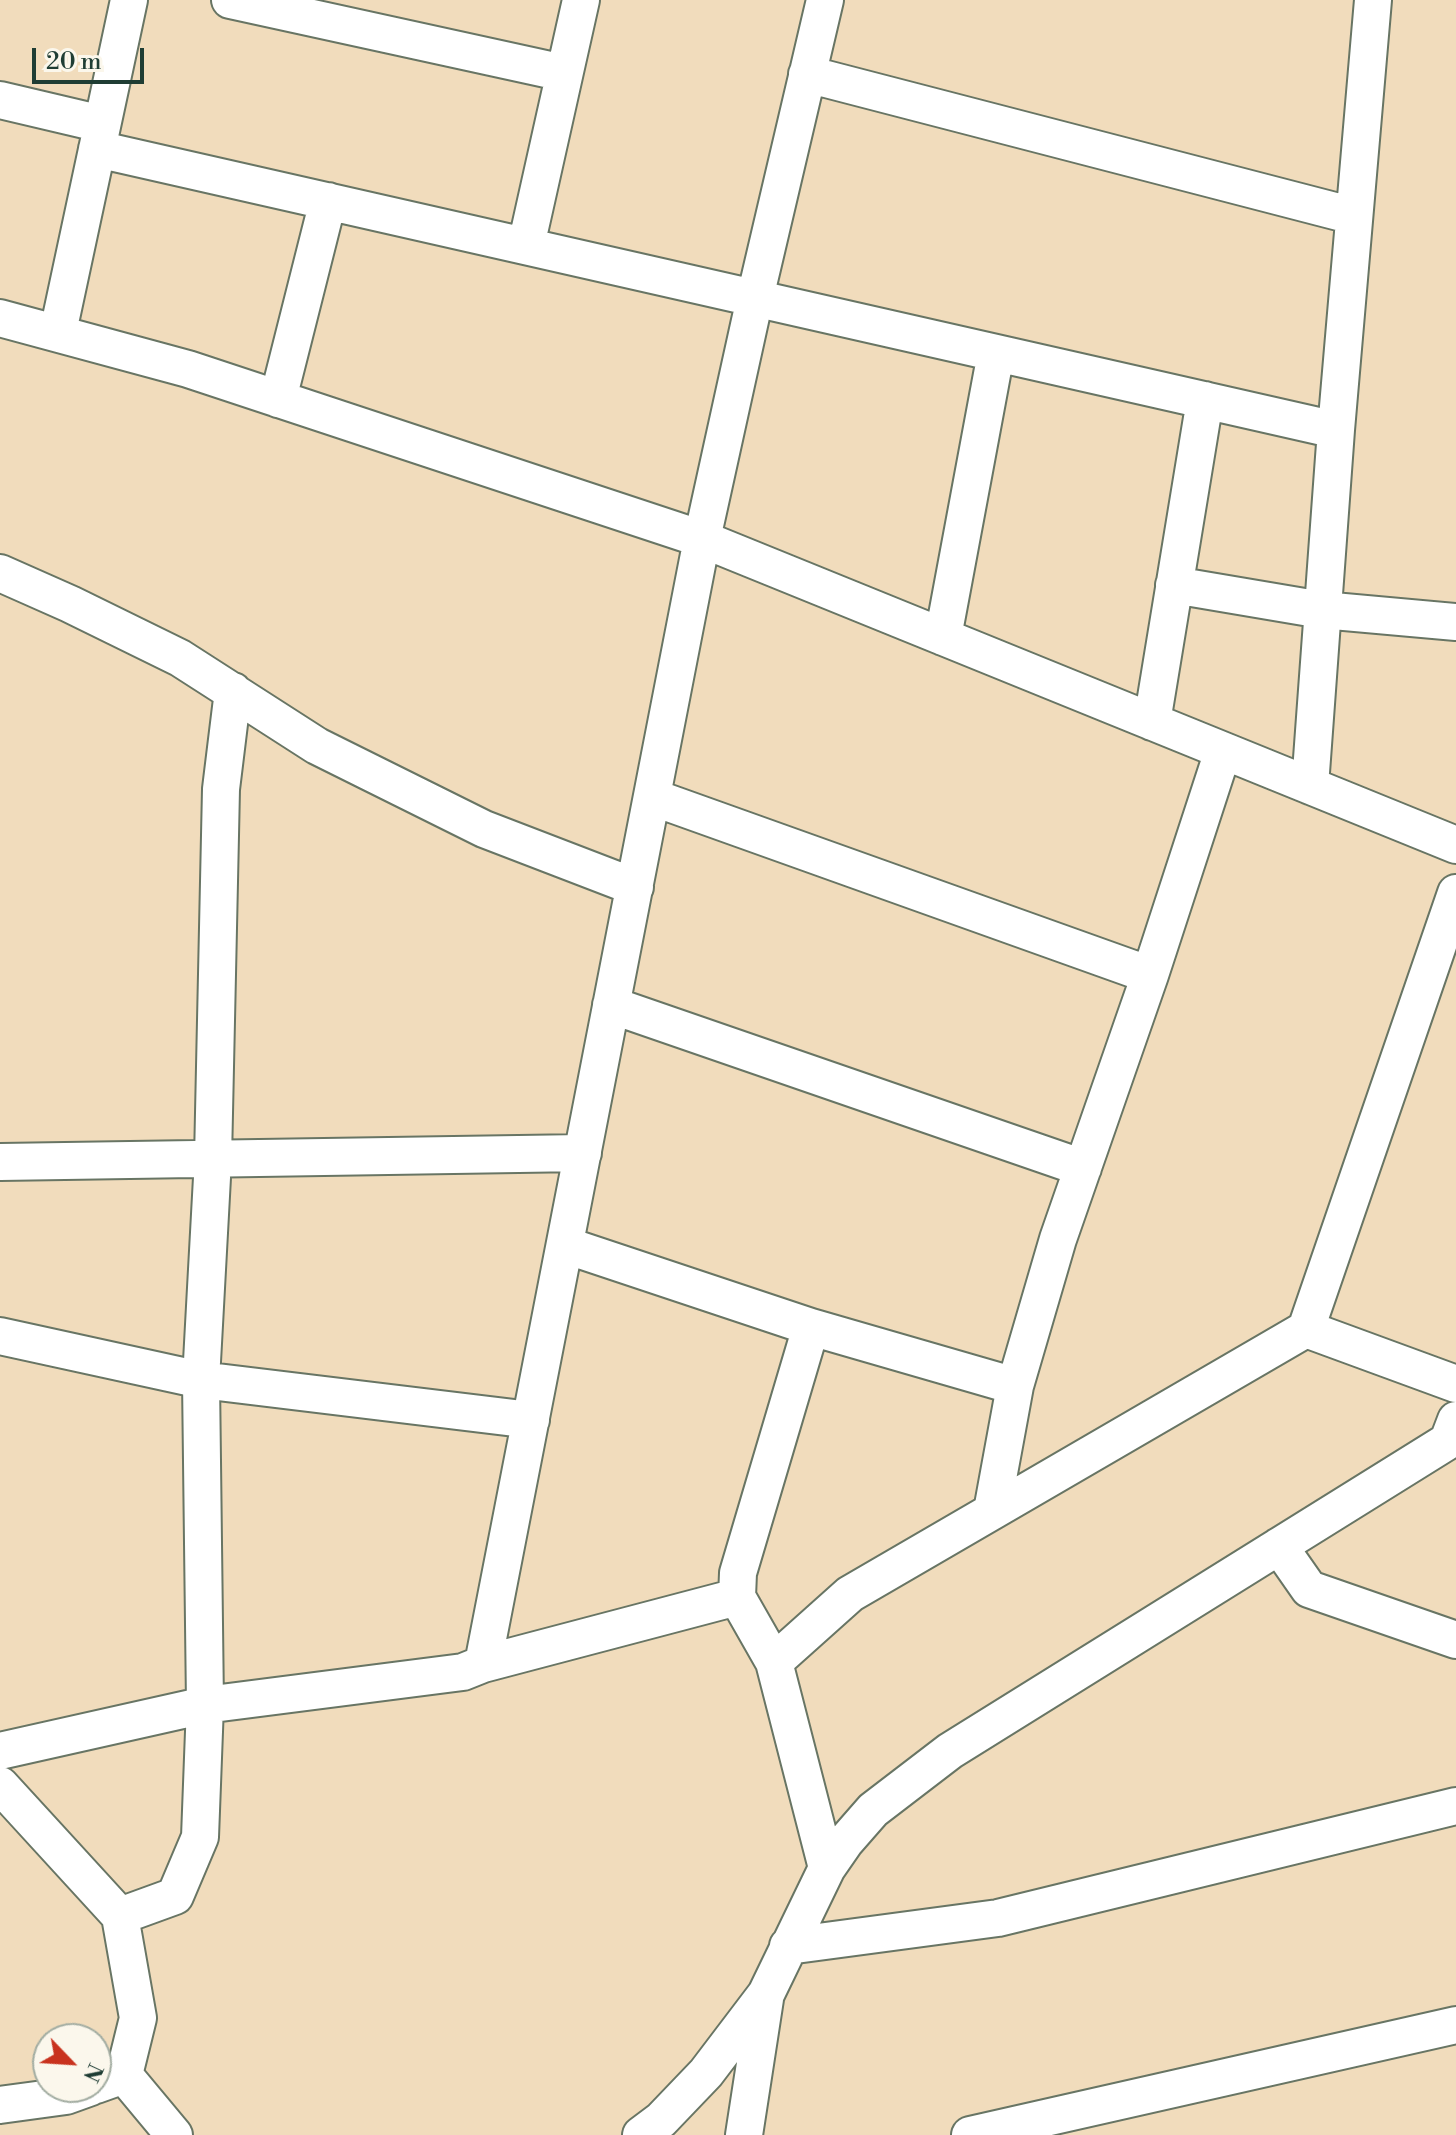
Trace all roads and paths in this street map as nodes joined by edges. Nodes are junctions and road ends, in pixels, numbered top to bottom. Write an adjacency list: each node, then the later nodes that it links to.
1 (129, 0): 9 (street)
2 (230, 0): 6 (street)
3 (581, 0): 6 (street)
4 (825, 0): 7 (street)
5 (1373, 0): 11 (street)
6 (564, 73): 12 (street)
7 (807, 74): 11 (street); 13 (street)
8 (0, 100): 9 (street)
9 (100, 136): 10 (street); 15 (street)
10 (328, 201): 12 (street); 17 (street)
11 (1354, 216): 19 (street)
12 (526, 246): 13 (street)
13 (755, 298): 16 (street); 20 (street)
14 (0, 318): 15 (street)
15 (58, 332): 17 (street)
16 (996, 353): 18 (street); 25 (street)
17 (278, 399): 20 (street)
18 (1205, 400): 19 (street); 22 (street)
19 (1336, 430): 23 (street)
20 (702, 539): 25 (street); 30 (street)
21 (0, 573): 26 (street)
22 (1174, 585): 23 (street); 27 (street)
23 (1322, 610): 24 (street); 29 (street)
24 (1456, 622)
25 (943, 637): 27 (street)
26 (233, 691): 32 (street); 37 (street)
27 (1152, 722): 28 (street)
28 (1223, 751): 29 (street); 34 (street)
29 (1310, 786): 31 (street)
30 (652, 797): 32 (street); 34 (street)
31 (1456, 845)
32 (635, 887): 35 (street)
33 (1456, 893): 42 (street)
34 (1150, 975): 39 (street)
35 (611, 1005): 36 (street); 39 (street)
36 (583, 1153): 37 (street); 40 (street)
37 (213, 1159): 38 (street); 44 (street)
38 (0, 1162)
39 (1083, 1168): 46 (street)
40 (565, 1245): 41 (street); 47 (street)
41 (811, 1327): 46 (street); 51 (street)
42 (1306, 1329): 45 (street); 49 (street)
43 (0, 1336): 44 (street)
44 (201, 1380): 47 (street); 55 (street)
45 (1456, 1384)
46 (1015, 1386): 49 (street)
47 (531, 1420): 54 (street)
48 (1456, 1420): 50 (street)
49 (992, 1511): 53 (street)
50 (1279, 1546): 52 (street); 59 (street)
51 (737, 1597): 53 (street); 54 (street)
52 (1456, 1640)
53 (774, 1662): 59 (street)
54 (483, 1664): 55 (street)
55 (205, 1705): 56 (street); 60 (street)
56 (0, 1751)
57 (0, 1785): 60 (street)
58 (1456, 1806): 61 (street)
59 (827, 1868): 61 (street)
60 (120, 1916): 64 (street)
61 (788, 1946): 62 (street)
62 (766, 1994): 69 (street); 70 (street)
63 (1456, 2025): 71 (street)
64 (112, 2068)
65 (112, 2089): 68 (street)
66 (32, 2101): 67 (street)
67 (0, 2105)
68 (174, 2135)
69 (641, 2135)
70 (744, 2135)
71 (970, 2135)

